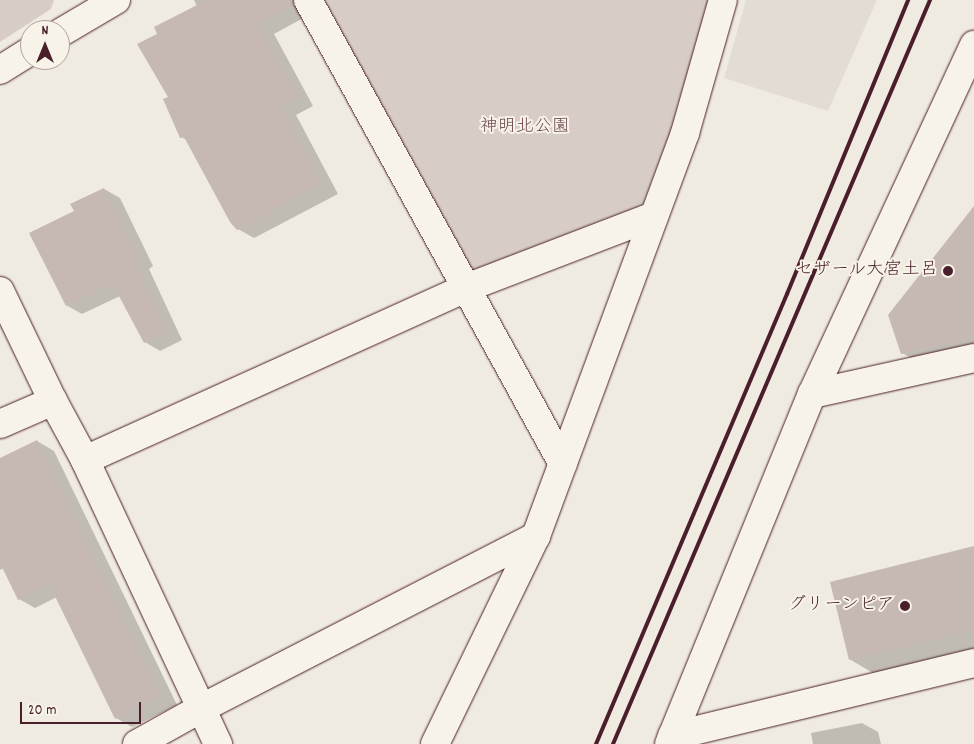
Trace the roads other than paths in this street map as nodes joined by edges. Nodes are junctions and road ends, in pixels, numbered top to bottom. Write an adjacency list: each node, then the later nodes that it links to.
1 (116, 0): 4 (street)
2 (308, 0): 10 (street)
3 (723, 0): 9 (street)
4 (87, 7): 5 (street)
5 (70, 23)
6 (974, 45): 13 (street)
7 (20, 57): 8 (street)
8 (0, 70)
9 (654, 216): 10 (street); 17 (street)
10 (466, 288): 16 (street); 17 (street)
11 (0, 291): 14 (street)
12 (974, 358): 13 (street)
13 (812, 394): 21 (street)
14 (53, 400): 15 (street); 16 (street)
15 (0, 424)
16 (85, 460): 20 (street)
17 (563, 464): 18 (street)
18 (536, 536): 20 (street); 24 (street)
19 (974, 663): 21 (street)
20 (200, 709): 22 (street); 23 (street)
21 (670, 740)
22 (137, 744)
23 (218, 744)
24 (435, 744)

